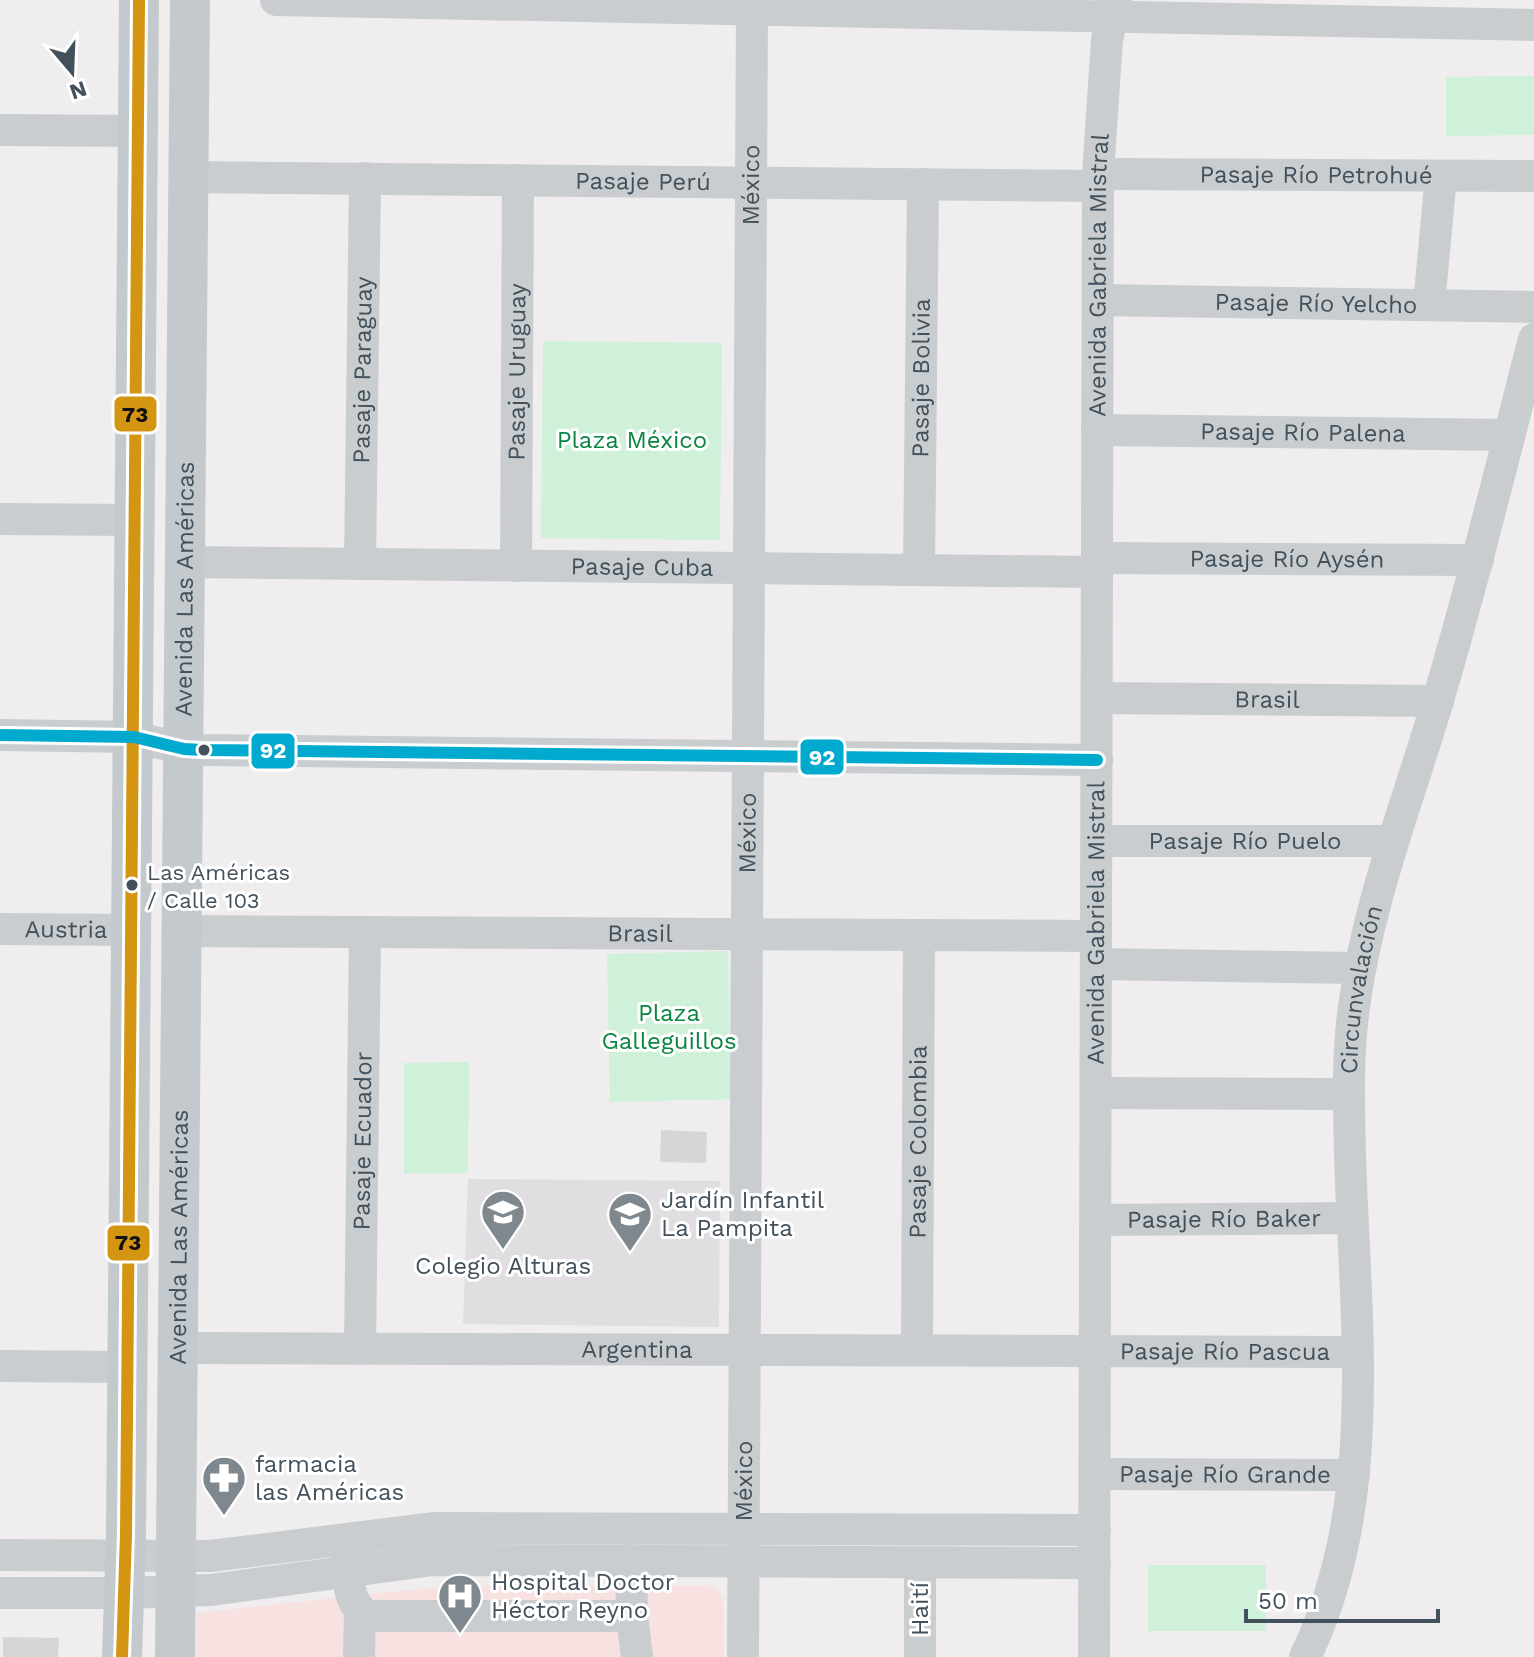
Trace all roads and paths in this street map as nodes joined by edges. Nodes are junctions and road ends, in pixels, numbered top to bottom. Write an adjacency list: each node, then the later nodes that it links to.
1 (139, 0): 10 (main road, Avenida Las Américas)
2 (190, 0): 13 (main road, Avenida Las Américas)
3 (276, 0): 4 (street)
4 (317, 0): 7 (street)
5 (849, 6): 6 (street); 7 (street)
6 (1113, 9): 8 (street); 16 (street, Avenida Gabriela Mistral)
7 (752, 10): 17 (street, México)
8 (1534, 25)
9 (0, 130): 10 (street)
10 (138, 131): 26 (main road, Avenida Las Américas)
11 (1441, 176): 12 (street, Pasaje Río Petrohué); 16 (street, Pasaje Río Petrohué); 20 (street)
12 (1534, 176)
13 (189, 177): 14 (street, Pasaje Perú); 28 (main road, Avenida Las Américas)
14 (365, 178): 15 (street, Pasaje Perú); 29 (street, Pasaje Paraguay)
15 (518, 180): 17 (street, Pasaje Perú); 31 (street, Pasaje Uruguay)
16 (1098, 180): 18 (street, Pasaje Perú); 19 (street, Avenida Gabriela Mistral)
17 (751, 183): 18 (street, Pasaje Perú); 32 (street, México)
18 (923, 184): 33 (street, Pasaje Bolivia)
19 (1098, 300): 20 (street, Pasaje Río Yelcho); 23 (street, Avenida Gabriela Mistral)
20 (1429, 305): 21 (street, Pasaje Río Yelcho)
21 (1534, 307)
22 (1534, 339): 24 (street, Circunvalación)
23 (1097, 430): 24 (street, Pasaje Río Palena); 30 (street, Avenida Gabriela Mistral)
24 (1509, 435): 27 (street, Circunvalación)
25 (0, 519): 26 (street)
26 (135, 520): 37 (main road, Avenida Las Américas)
27 (1478, 560): 30 (street, Pasaje Río Aysén); 35 (street, Circunvalación)
28 (186, 562): 29 (street, Pasaje Cuba); 38 (main road, Avenida Las Américas)
29 (360, 564): 31 (street, Pasaje Cuba)
30 (1097, 565): 33 (street, Pasaje Cuba); 34 (street, Avenida Gabriela Mistral)
31 (516, 566): 32 (street, Pasaje Cuba)
32 (749, 568): 33 (street, Pasaje Cuba); 39 (street, México)
33 (919, 570)
34 (1097, 698): 35 (street, Brasil); 40 (street, Avenida Gabriela Mistral)
35 (1438, 701): 42 (street, Circunvalación)
36 (0, 735): 37 (street)
37 (134, 737): 38 (street); 44 (main road, Avenida Las Américas)
38 (184, 749): 39 (street); 45 (main road, Avenida Las Américas)
39 (748, 756): 40 (street); 47 (street, México)
40 (1097, 760): 41 (street, Avenida Gabriela Mistral)
41 (1097, 841): 42 (street, Pasaje Río Puelo); 49 (street, Avenida Gabriela Mistral)
42 (1393, 841): 50 (street, Circunvalación)
43 (0, 929): 44 (street, Austria)
44 (132, 930): 62 (main road, Avenida Las Américas)
45 (182, 931): 46 (street, Brasil); 55 (main road, Avenida Las Américas)
46 (365, 932): 47 (street, Brasil); 56 (street, Pasaje Ecuador)
47 (747, 934): 48 (street, Brasil); 57 (street, México)
48 (919, 936): 49 (street, Brasil); 58 (street, Pasaje Colombia)
49 (1096, 950): 50 (street, Brasil); 51 (street, Avenida Gabriela Mistral)
50 (1359, 968): 52 (street, Circunvalación)
51 (1096, 1093): 52 (street); 54 (street, Avenida Gabriela Mistral)
52 (1348, 1094): 53 (street, Circunvalación)
53 (1352, 1218): 54 (street, Pasaje Río Baker); 60 (street, Circunvalación)
54 (1096, 1220): 59 (street, Avenida Gabriela Mistral)
55 (177, 1348): 56 (street, Argentina); 75 (main road, Avenida Las Américas)
56 (360, 1349): 57 (street, Argentina)
57 (745, 1349): 58 (street, Argentina); 65 (street, México)
58 (917, 1350): 59 (street, Argentina)
59 (1095, 1350): 60 (street, Pasaje Río Pascua); 63 (street, Avenida Gabriela Mistral)
60 (1356, 1352): 64 (street, Circunvalación)
61 (0, 1366): 62 (street)
62 (128, 1367): 74 (main road, Avenida Las Américas)
63 (1095, 1474): 64 (street, Pasaje Río Grande); 66 (street, Avenida Gabriela Mistral)
64 (1354, 1475): 86 (street, Circunvalación)
65 (744, 1529): 66 (street); 67 (street); 70 (street, México)
66 (1095, 1530): 72 (street, Avenida Gabriela Mistral)
67 (346, 1537): 73 (street); 75 (street)
68 (0, 1555): 74 (street)
69 (631, 1560): 70 (street); 73 (street); 78 (street)
70 (743, 1561): 71 (street); 83 (street, México)
71 (920, 1562): 72 (street); 84 (street, Haití)
72 (1095, 1563): 85 (street, Avenida Gabriela Mistral)
73 (349, 1571): 75 (street); 77 (street)
74 (125, 1574): 75 (street); 76 (street); 79 (main road, Avenida Las Américas)
75 (175, 1575): 80 (main road, Avenida Las Américas)
76 (0, 1593)
77 (360, 1610): 78 (street); 81 (street)
78 (632, 1616): 82 (street)
79 (122, 1657)
80 (175, 1657)
81 (359, 1657)
82 (637, 1657)
83 (743, 1657)
84 (920, 1657)
85 (1094, 1657)
86 (1305, 1657)

